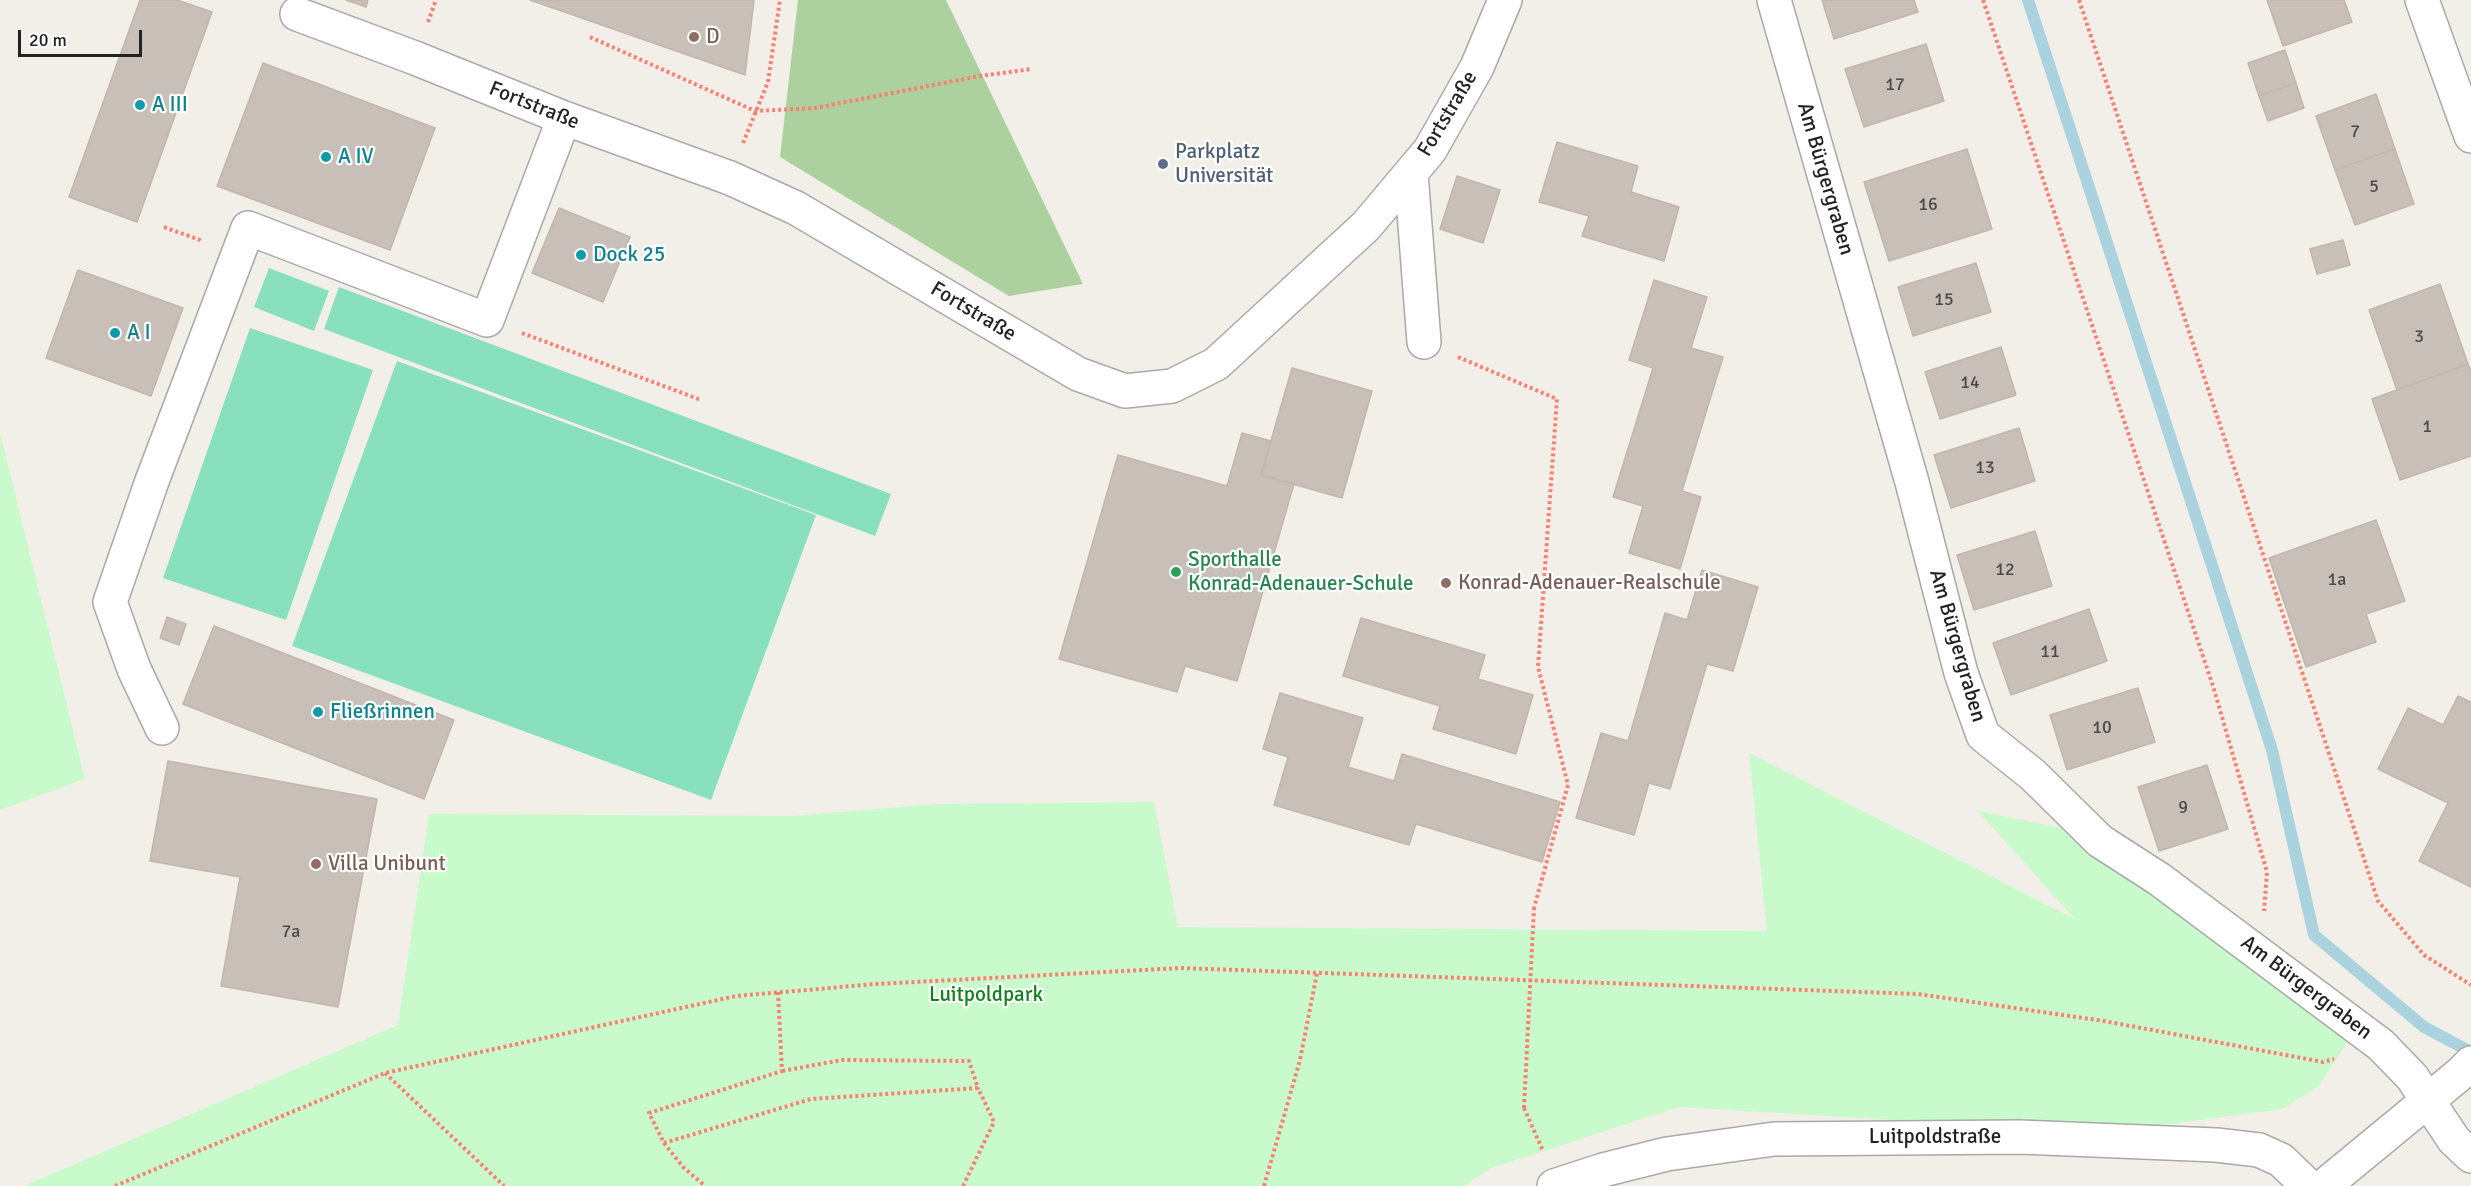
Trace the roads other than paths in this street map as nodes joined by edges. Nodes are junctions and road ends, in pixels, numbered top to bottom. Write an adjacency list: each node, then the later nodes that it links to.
1 (1505, 0): 7 (street, Fortstraße)
2 (1774, 0): 11 (street, Am Bürgergraben)
3 (2422, 0): 6 (street)
4 (297, 14): 5 (street, Fortstraße)
5 (564, 118): 7 (street, Fortstraße); 9 (street)
6 (2471, 136)
7 (1411, 173): 8 (street)
8 (1424, 342)
9 (162, 728)
10 (2466, 1069): 11 (street)
11 (2428, 1101): 12 (street, Am Bürgergraben); 15 (street)
12 (2471, 1156)
13 (1556, 1186): 14 (street, Luitpoldstraße)
14 (2308, 1186)
15 (2324, 1186)

